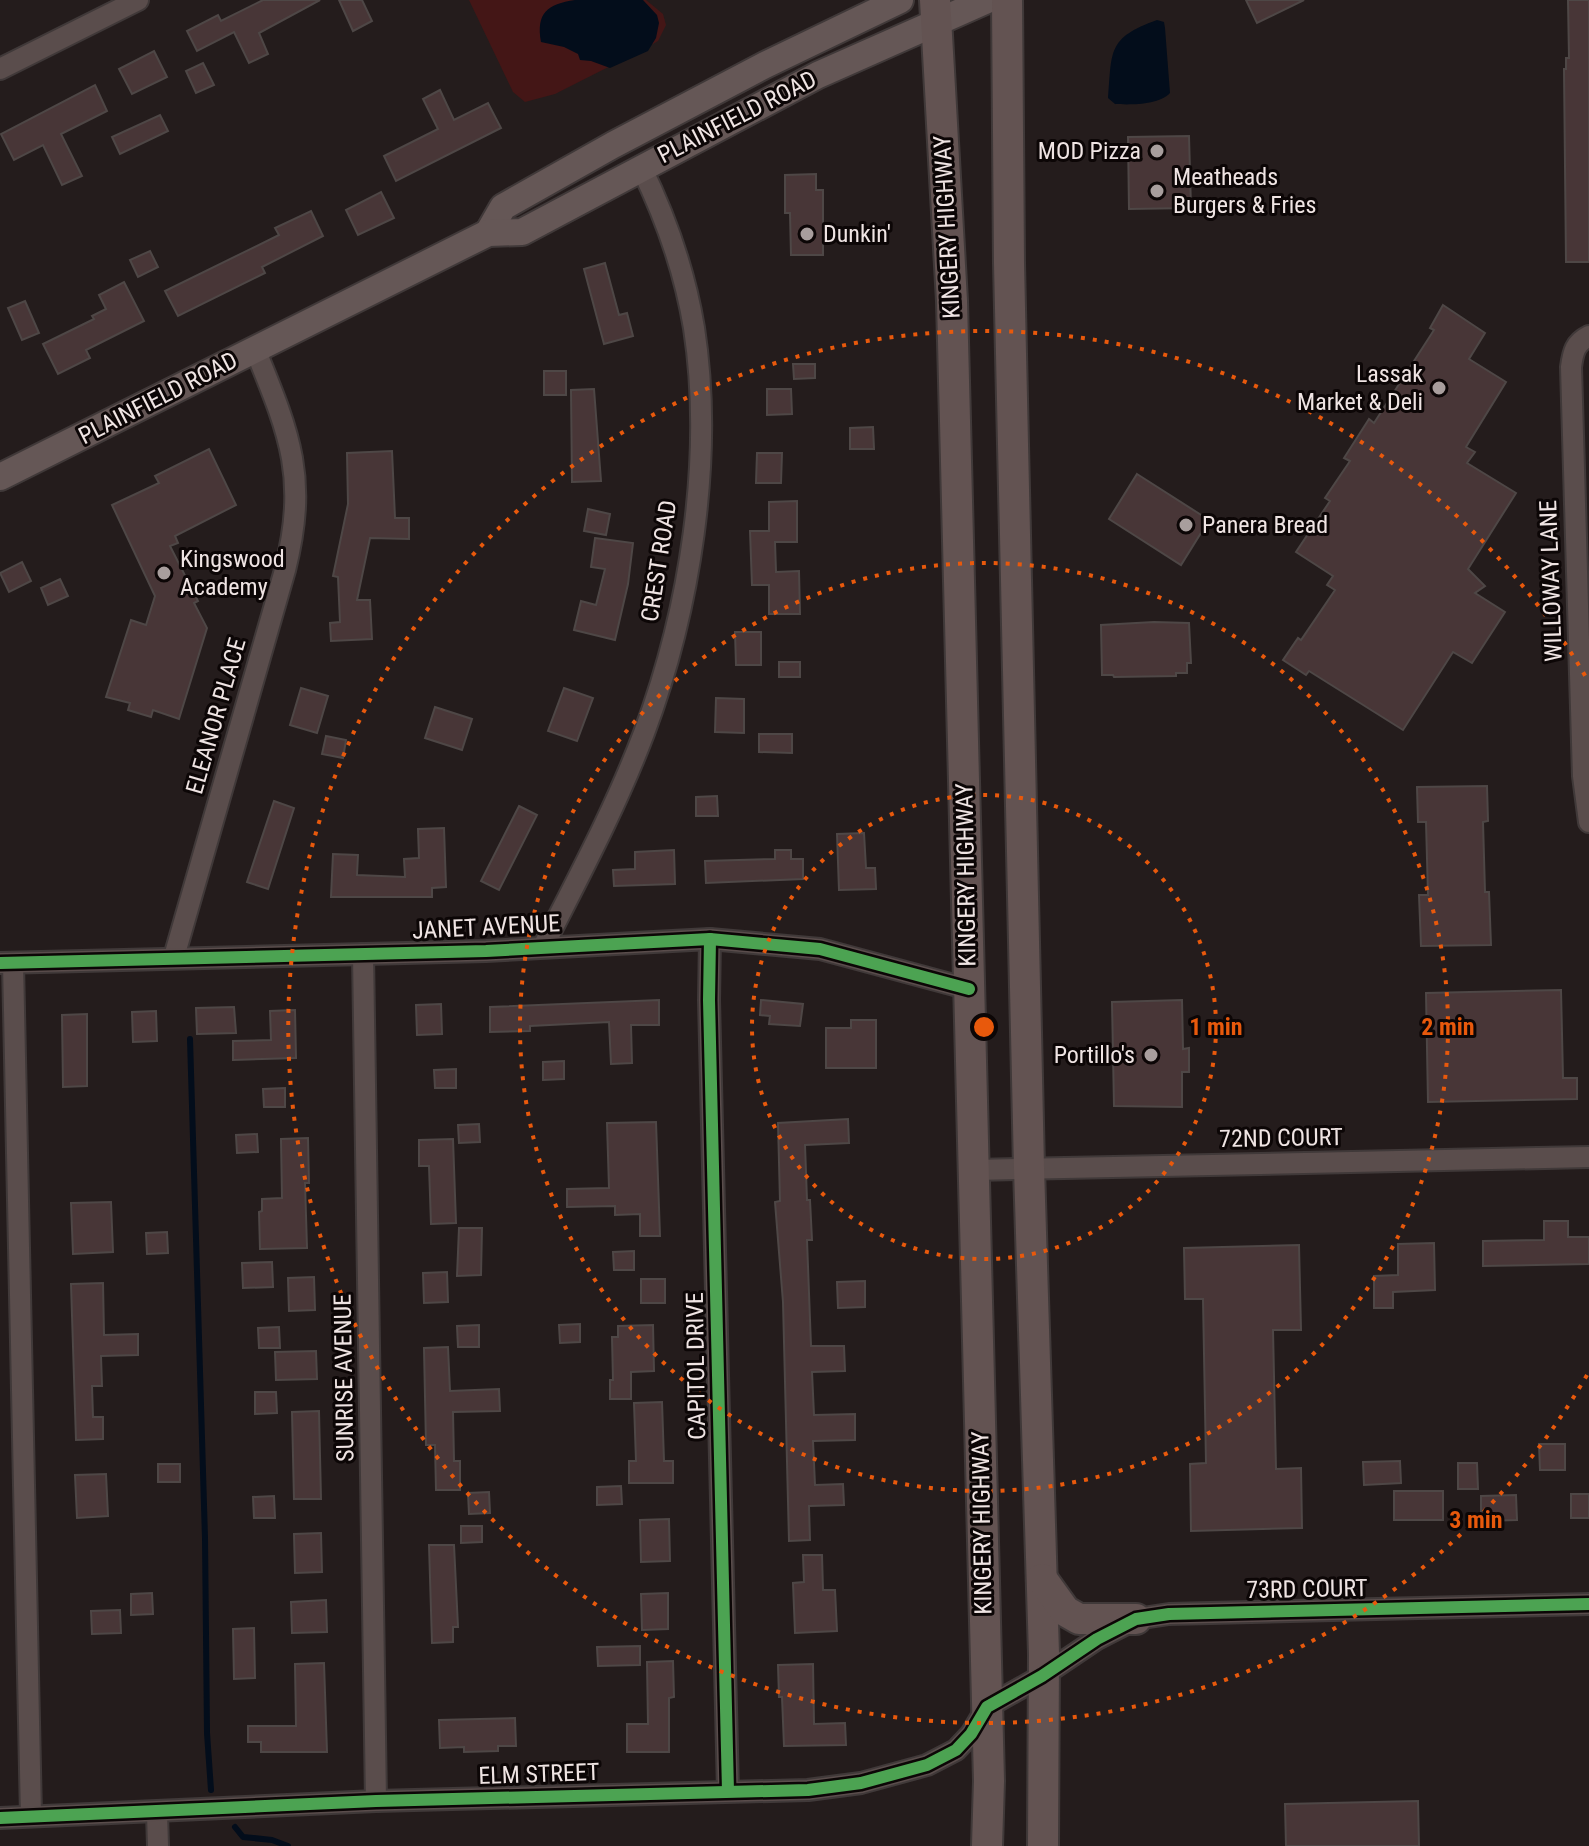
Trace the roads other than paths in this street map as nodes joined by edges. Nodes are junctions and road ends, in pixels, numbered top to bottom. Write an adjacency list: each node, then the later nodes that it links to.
1 (138, 0): 6 (street)
2 (900, 0): 8 (main road, PLAINFIELD ROAD)
3 (987, 0): 5 (main road, PLAINFIELD ROAD)
4 (1007, 0): 20 (highway)
5 (935, 12): 7 (main road, PLAINFIELD ROAD); 18 (highway, KINGERY HIGHWAY)
6 (0, 69)
7 (641, 167): 8 (main road, PLAINFIELD ROAD); 14 (street, CREST ROAD)
8 (488, 233): 10 (main road, PLAINFIELD ROAD)
9 (1585, 338): 12 (street, WILLOWAY LANE)
10 (255, 349): 11 (main road, PLAINFIELD ROAD); 16 (street, ELEANOR PLACE)
11 (0, 477)
12 (1589, 822)
13 (710, 939): 14 (street, JANET AVENUE); 18 (street, JANET AVENUE); 27 (street, CAPITOL DRIVE)
14 (543, 947): 15 (street, JANET AVENUE)
15 (363, 954): 16 (street, JANET AVENUE); 28 (street, SUNRISE AVENUE)
16 (174, 957): 17 (street, JANET AVENUE)
17 (6, 963): 30 (street)
18 (969, 989): 21 (highway, KINGERY HIGHWAY)
19 (1589, 1157): 20 (street, 72ND COURT)
20 (1029, 1168): 21 (street, 72ND COURT); 22 (highway)
21 (974, 1170): 26 (highway, KINGERY HIGHWAY)
22 (1042, 1579): 24 (highway); 25 (highway)
23 (1589, 1604): 24 (street, 73RD COURT)
24 (1136, 1619): 25 (street, 73RD COURT)
25 (1042, 1676): 26 (street, ELM STREET); 34 (highway)
26 (987, 1707): 27 (street, ELM STREET); 33 (highway, KINGERY HIGHWAY)
27 (728, 1791): 28 (street, ELM STREET)
28 (376, 1801): 29 (street, ELM STREET)
29 (157, 1813): 30 (street, ELM STREET); 32 (street)
30 (31, 1816): 31 (street, ELM STREET)
31 (0, 1818)
32 (158, 1846)
33 (987, 1846)
34 (1043, 1846)

